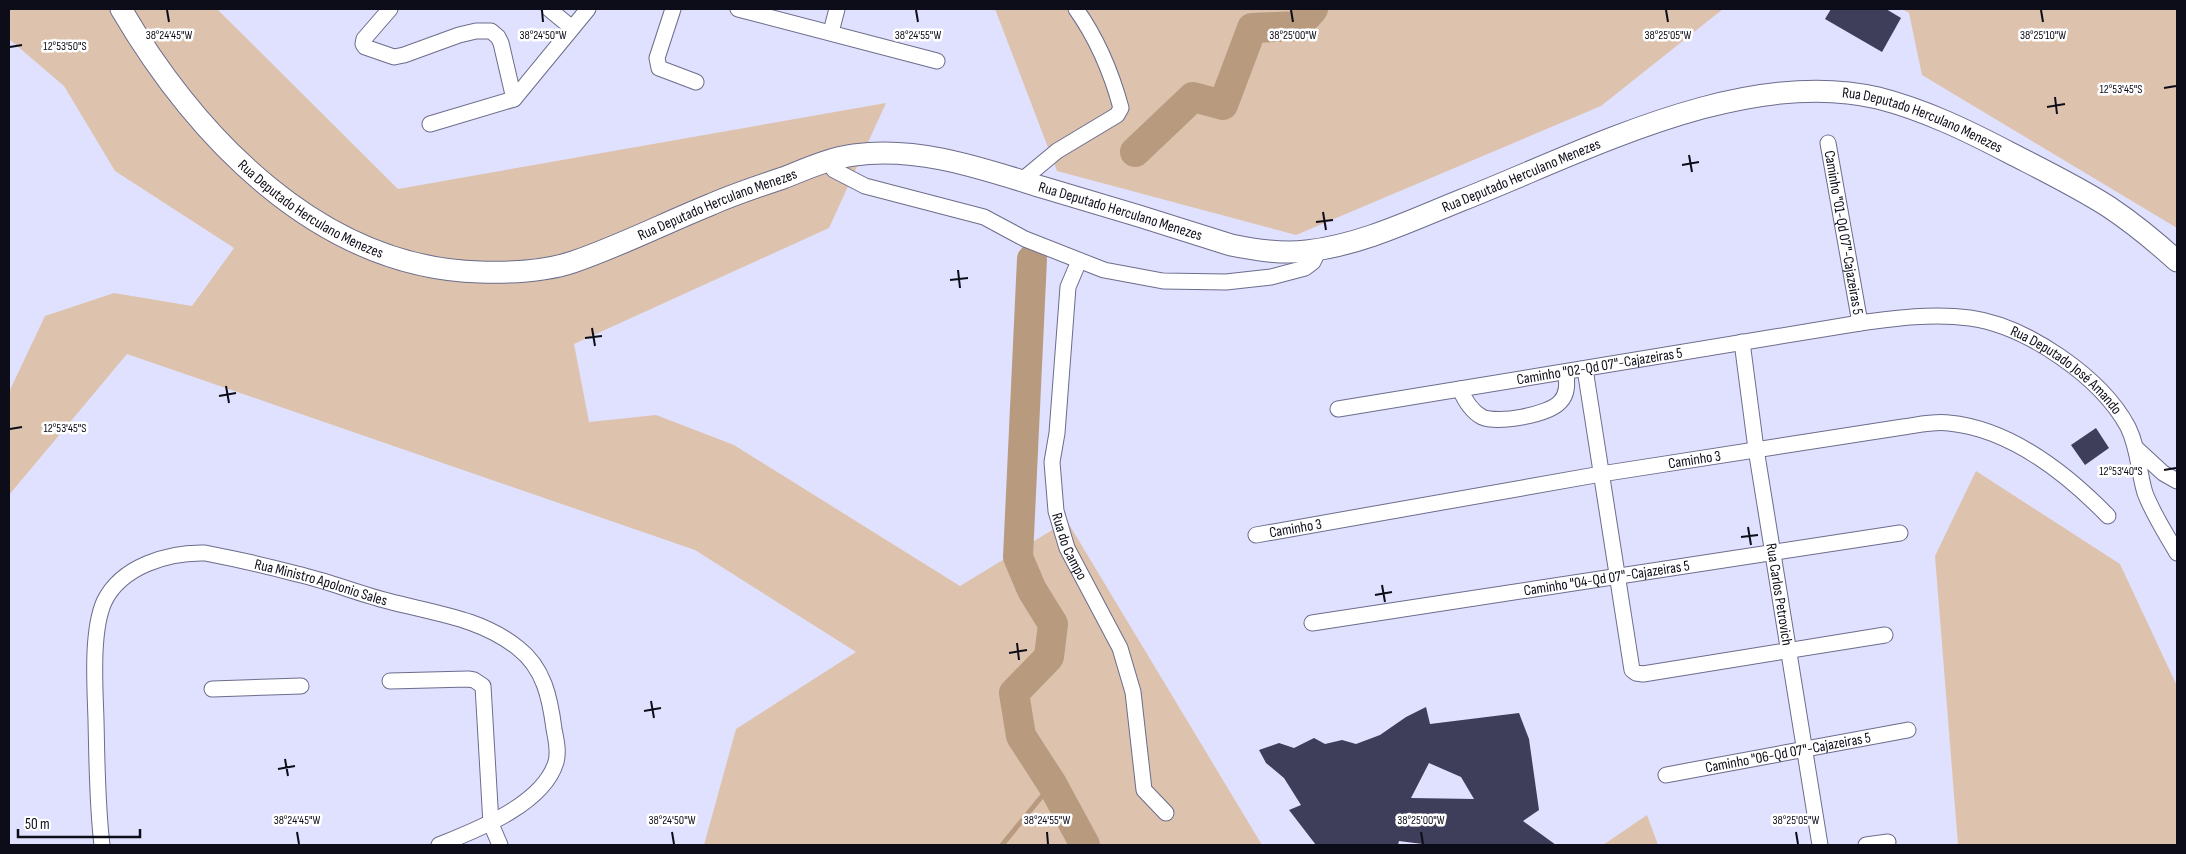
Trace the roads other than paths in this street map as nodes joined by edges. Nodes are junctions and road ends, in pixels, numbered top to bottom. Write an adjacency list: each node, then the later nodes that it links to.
1 (121, 9): 16 (main road, Rua Deputado Herculano Menezes)
2 (390, 9): 13 (street)
3 (549, 9): 9 (street)
4 (588, 9): 9 (street)
5 (673, 9): 12 (street)
6 (738, 9): 10 (street)
7 (837, 9): 10 (street)
8 (1076, 9): 17 (street)
9 (572, 28): 13 (street)
10 (831, 32): 11 (street)
11 (937, 61)
12 (696, 82)
13 (514, 99): 14 (street)
14 (430, 124)
15 (1828, 143): 21 (street, Caminho "01-Qd 07"-Cajazeiras 5)
16 (828, 161): 17 (main road, Rua Deputado Herculano Menezes); 20 (street)
17 (1021, 181): 18 (main road, Rua Deputado Herculano Menezes)
18 (1319, 249): 19 (main road, Rua Deputado Herculano Menezes); 20 (street)
19 (2177, 261)
20 (1079, 262): 46 (street, Rua do Campo)
21 (1860, 323): 22 (street, Caminho "02-Qd 07"-Cajazeiras 5); 28 (street, Rua Deputado José Amando)
22 (1742, 342): 23 (street, Caminho "02-Qd 07"-Cajazeiras 5); 27 (street, Rua Carlos Petrovich)
23 (1586, 369): 24 (street, Caminho "02-Qd 07"-Cajazeiras 5); 29 (street)
24 (1566, 372): 25 (street, Caminho "02-Qd 07"-Cajazeiras 5); 25 (street)
25 (1460, 390): 26 (street, Caminho "02-Qd 07"-Cajazeiras 5)
26 (1338, 409)
27 (1756, 449): 29 (street, Caminho 3); 31 (street, Caminho 3); 34 (street, Rua Carlos Petrovich)
28 (2137, 449): 30 (street); 35 (street, Rua Deputado José Amando)
29 (1601, 474): 33 (street, Caminho 3); 36 (street)
30 (2177, 481)
31 (2108, 516)
32 (1900, 533): 34 (street, Caminho "04-Qd 07"-Cajazeiras 5)
33 (1256, 535)
34 (1773, 553): 36 (street, Caminho "04-Qd 07"-Cajazeiras 5); 39 (street, Rua Carlos Petrovich)
35 (2177, 553)
36 (1617, 576): 37 (street, Caminho "04-Qd 07"-Cajazeiras 5); 39 (street)
37 (1312, 623)
38 (1885, 635): 39 (street)
39 (1789, 650): 44 (street, Rua Carlos Petrovich)
40 (390, 681): 47 (street)
41 (301, 686): 42 (street)
42 (212, 689)
43 (1908, 730): 44 (street, Caminho "06-Qd 07"-Cajazeiras 5)
44 (1804, 750): 45 (street, Caminho "06-Qd 07"-Cajazeiras 5); 52 (street, Rua Carlos Petrovich)
45 (1666, 775)
46 (1166, 813)
47 (491, 824): 49 (street, Rua Ministro Apolonio Sales); 50 (street, Rua Ministro Apolonio Sales); 51 (street)
48 (1888, 842): 53 (street)
49 (102, 845)
50 (439, 845)
51 (500, 845)
52 (1820, 845)
53 (1866, 845)

